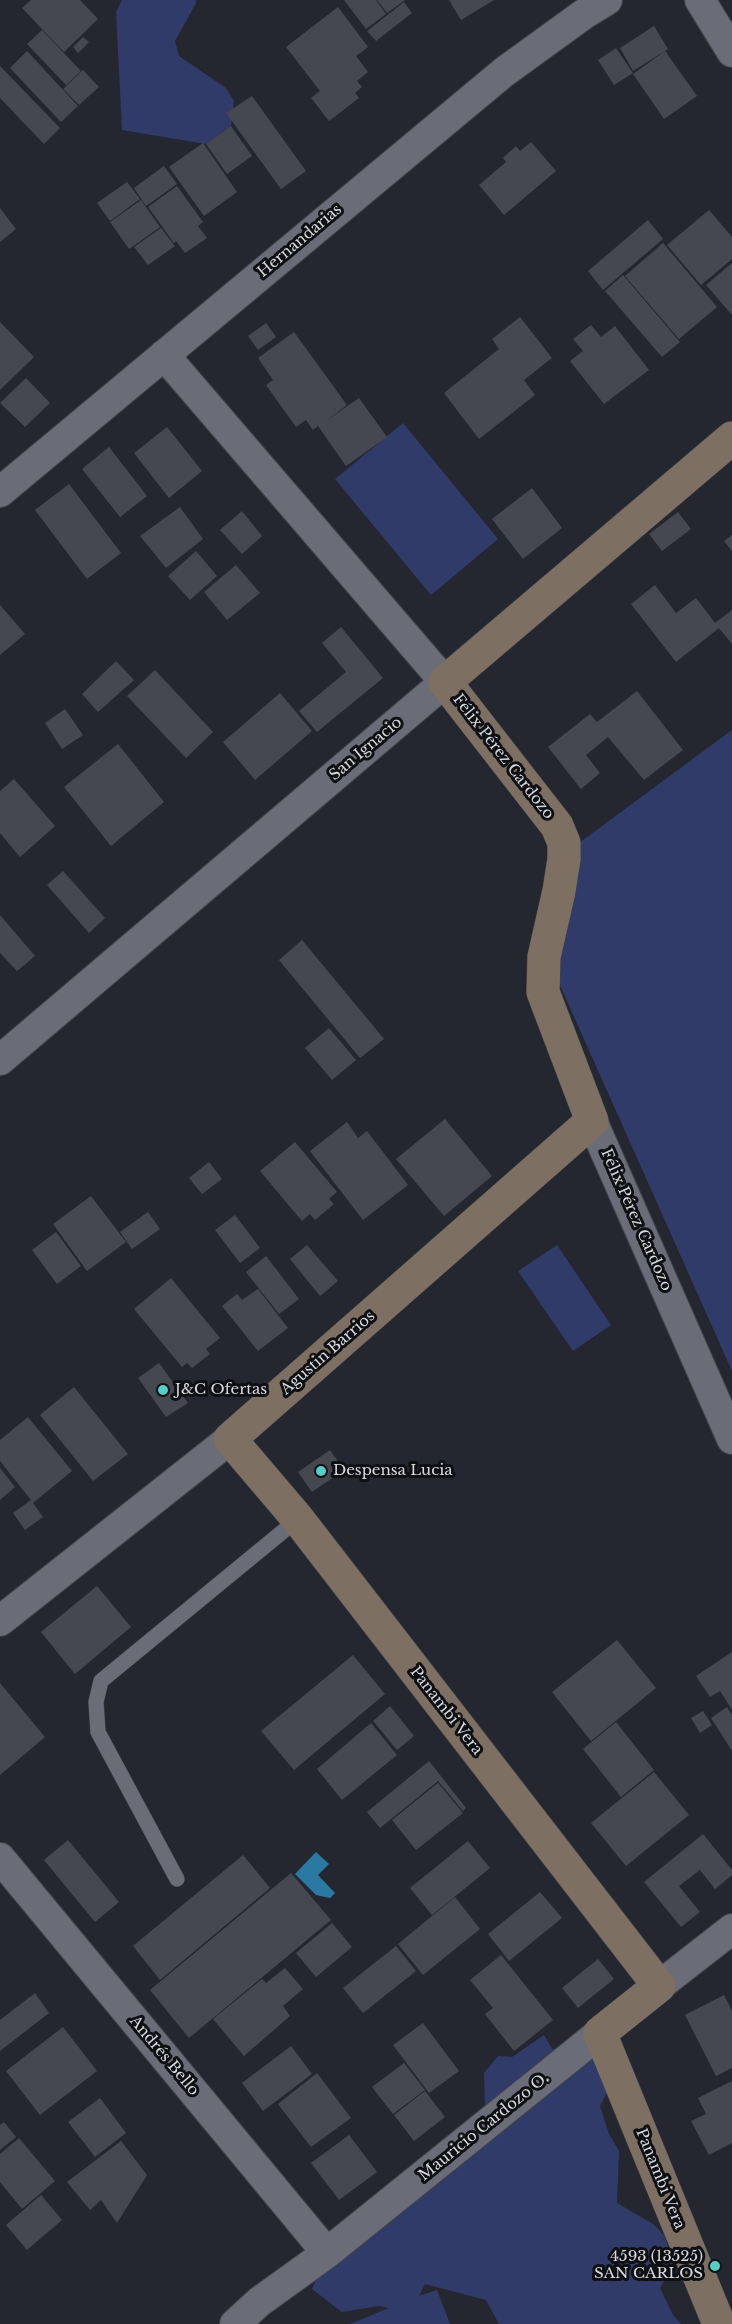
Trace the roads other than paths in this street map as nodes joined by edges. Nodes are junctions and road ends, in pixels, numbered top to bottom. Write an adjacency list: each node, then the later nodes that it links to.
1 (607, 0): 4 (street, Hernandarias)
2 (700, 0): 3 (street)
3 (732, 52)
4 (164, 355): 6 (street, Hernandarias); 7 (street, Félix Pérez Cardozo)
5 (732, 438): 7 (street, San Ignacio)
6 (0, 492)
7 (445, 682): 8 (street, San Ignacio); 9 (street, Félix Pérez Cardozo)
8 (0, 1060)
9 (592, 1121): 10 (street, Agustin Barrios); 11 (street, Félix Pérez Cardozo)
10 (230, 1439): 12 (street, Panambi Vera); 13 (street, Agustin Barrios)
11 (732, 1439)
12 (298, 1519): 15 (lane); 17 (street, Panambi Vera)
13 (0, 1621)
14 (0, 1858): 19 (street, Andrés Bello)
15 (177, 1879)
16 (732, 1929): 17 (street, Mauricio Cardozo O.)
17 (660, 1986): 18 (street, Mauricio Cardozo O.)
18 (600, 2033): 19 (street, Mauricio Cardozo O.); 22 (street, Panambi Vera)
19 (327, 2253): 20 (street, Mauricio Cardozo O.)
20 (264, 2313): 21 (street, Mauricio Cardozo O.)
21 (235, 2324)
22 (719, 2324)

